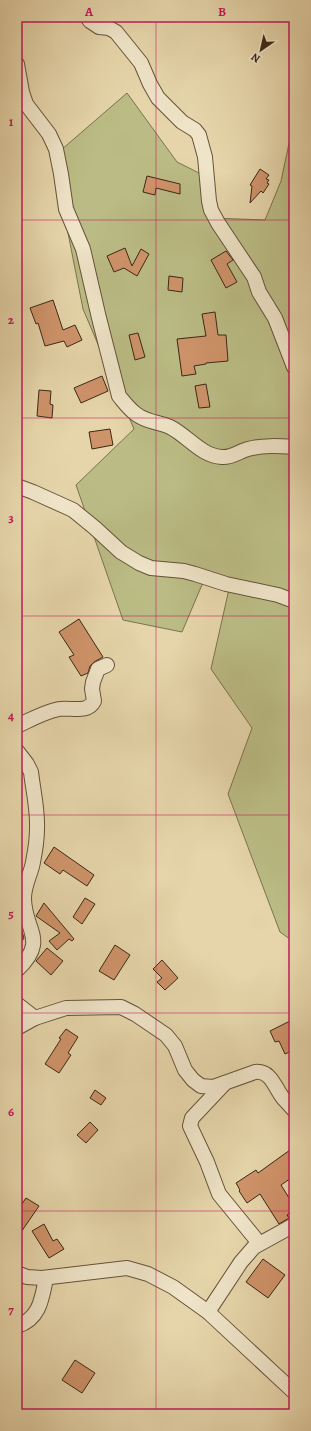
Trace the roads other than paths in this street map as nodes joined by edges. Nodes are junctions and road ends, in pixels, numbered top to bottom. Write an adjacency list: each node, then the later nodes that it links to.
1 (87, 17): 3 (street)
2 (17, 64): 4 (street)
3 (294, 367)
4 (294, 447)
5 (17, 486): 6 (street)
6 (294, 601)
7 (107, 665): 8 (street)
8 (17, 726)
9 (17, 751): 10 (street)
10 (20, 898): 11 (street)
11 (17, 970)
12 (17, 1004): 13 (street)
13 (35, 1018): 14 (street); 15 (street)
14 (17, 1028)
15 (225, 1083): 16 (street); 18 (street)
16 (294, 1110)
17 (294, 1225): 18 (street)
18 (259, 1243): 21 (street)
19 (17, 1273): 20 (street)
20 (46, 1278): 21 (street); 22 (street)
21 (208, 1312): 23 (street)
22 (17, 1326)
23 (292, 1389)

